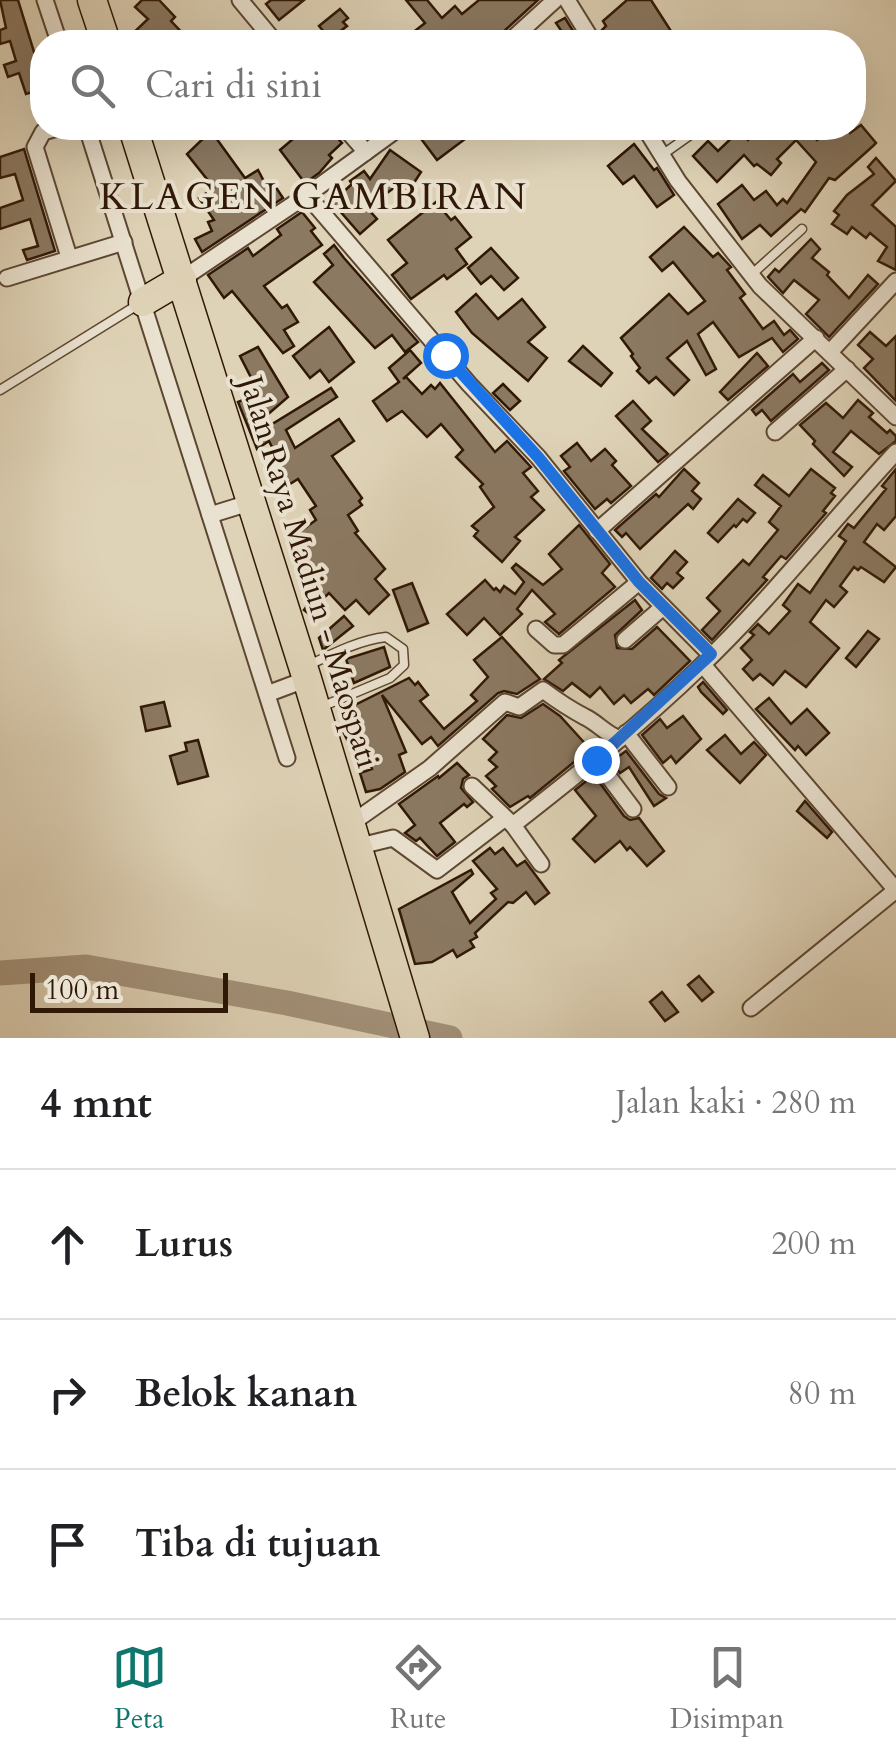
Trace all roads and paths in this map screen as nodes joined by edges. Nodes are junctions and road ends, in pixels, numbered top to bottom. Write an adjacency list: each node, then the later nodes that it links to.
1 (45, 0): 6 (street)
2 (92, 0): 7 (highway)
3 (240, 0): 8 (street)
4 (555, 0): 9 (street)
5 (567, 0): 10 (street)
6 (55, 30)
7 (102, 30)
8 (265, 30)
9 (521, 30)
10 (586, 30)
11 (38, 140): 23 (street)
12 (92, 140): 22 (street)
13 (137, 140): 26 (highway, Jalan Raya Madiun - Maospati)
14 (356, 140): 18 (street)
15 (382, 140): 18 (street)
16 (652, 140): 19 (street)
17 (684, 140): 19 (lane)
18 (366, 152): 20 (street)
19 (662, 156): 24 (street)
20 (307, 196): 26 (street); 38 (street)
21 (802, 229): 24 (lane)
22 (124, 242): 23 (street); 28 (street)
23 (69, 257): 25 (street)
24 (751, 275): 29 (street)
25 (7, 278)
26 (182, 279): 28 (highway); 36 (highway, Jalan Raya Madiun - Maospati)
27 (893, 290): 30 (street)
28 (143, 302): 32 (lane); 37 (street)
29 (816, 338): 30 (street); 38 (street)
30 (830, 352): 31 (street)
31 (847, 369): 33 (street); 34 (street)
32 (0, 390)
33 (896, 418)
34 (776, 432)
35 (896, 452): 43 (street)
36 (252, 502): 37 (street); 44 (highway, Jalan Raya Madiun - Maospati)
37 (210, 515): 45 (street)
38 (597, 531): 39 (street)
39 (639, 582): 40 (street); 41 (street)
40 (662, 607): 42 (street); 43 (street)
41 (536, 630)
42 (625, 640)
43 (707, 660): 47 (street); 56 (street)
44 (305, 674): 45 (street); 46 (highway, Jalan Raya Madiun - Maospati); 46 (lane)
45 (267, 694): 48 (street)
46 (316, 708): 54 (highway, Jalan Raya Madiun - Maospati)
47 (623, 736): 49 (street); 51 (street); 54 (street)
48 (287, 758)
49 (596, 760): 52 (street); 53 (street)
50 (472, 786): 53 (street)
51 (668, 787)
52 (633, 808)
53 (509, 822): 54 (street); 55 (street)
54 (353, 836): 58 (highway, Jalan Raya Madiun - Maospati)
55 (541, 864)
56 (896, 890): 57 (street)
57 (751, 1008)
58 (415, 1038)

